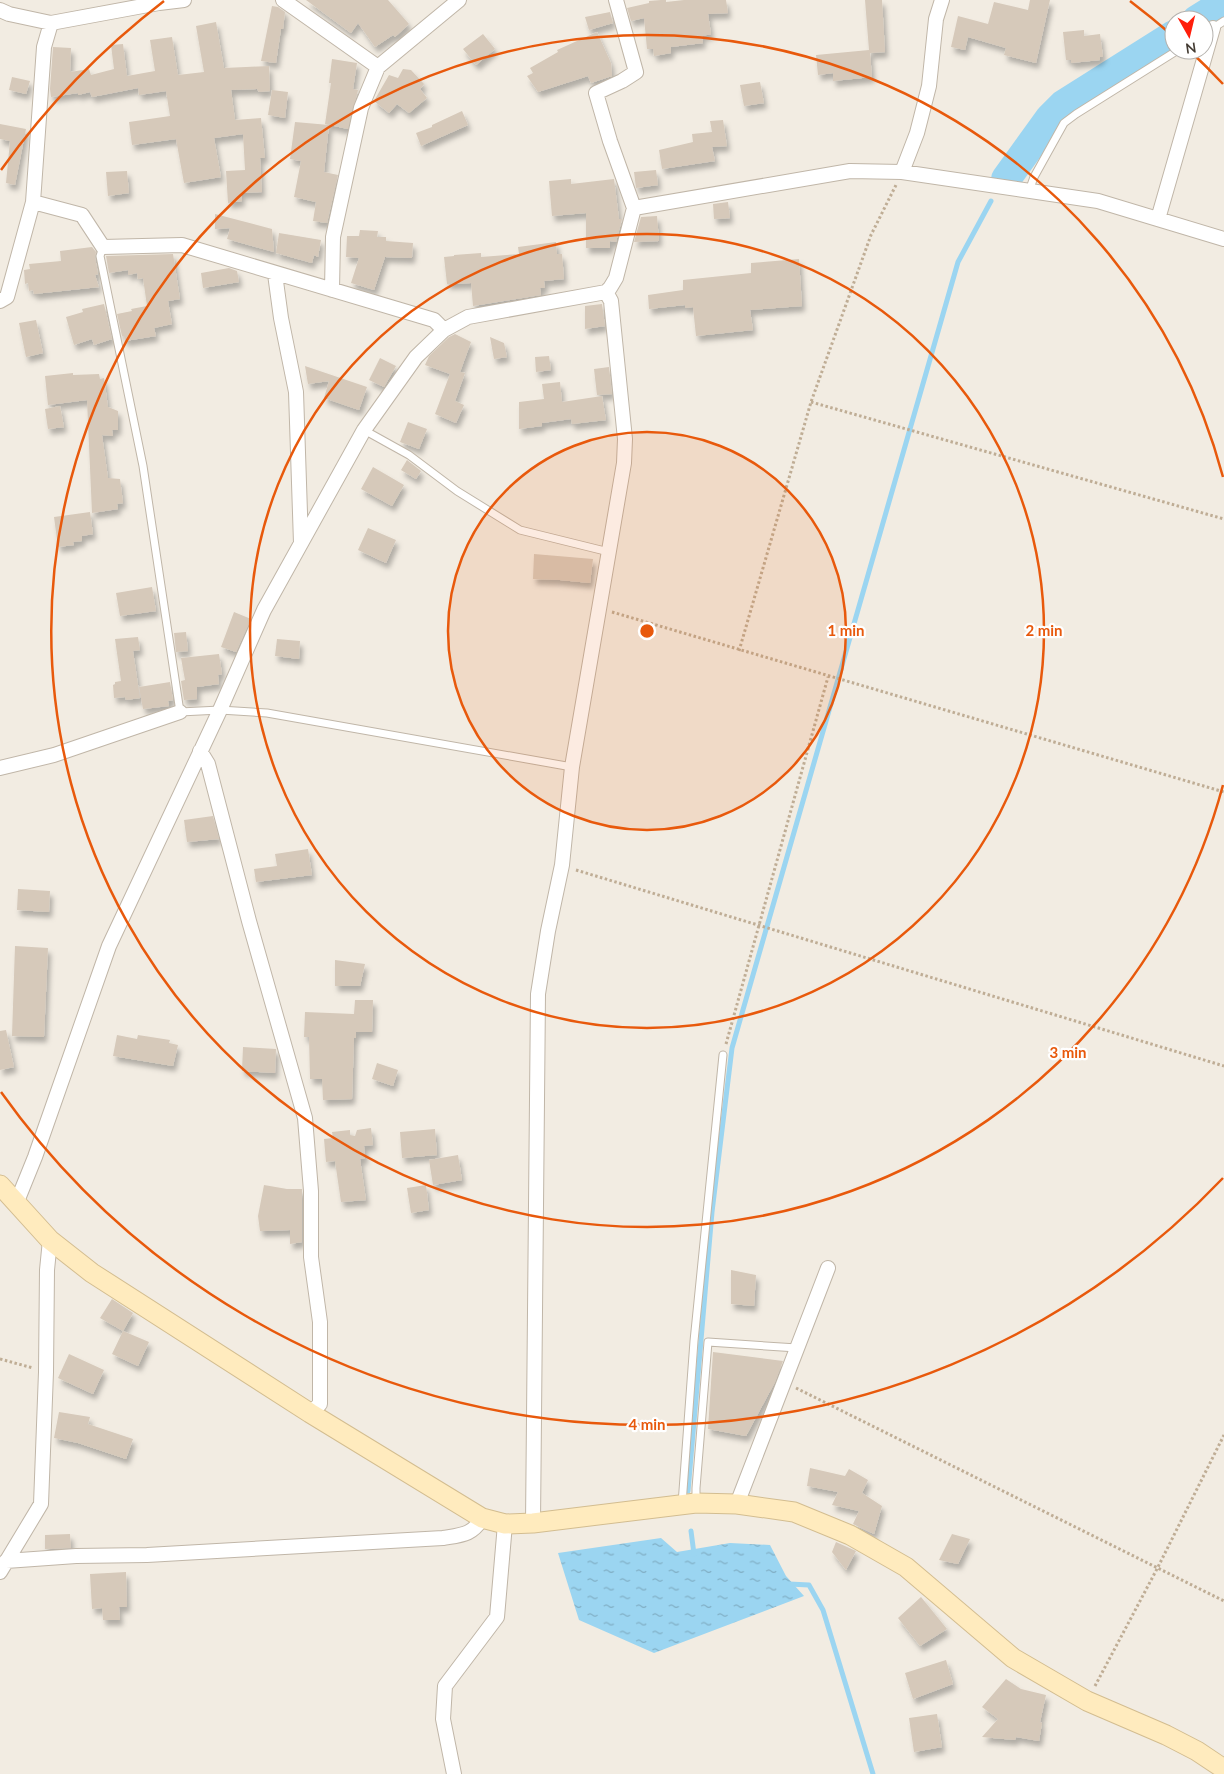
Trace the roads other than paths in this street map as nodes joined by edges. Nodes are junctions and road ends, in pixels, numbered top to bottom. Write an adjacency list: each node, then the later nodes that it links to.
1 (184, 0): 7 (street)
2 (283, 0): 10 (street)
3 (459, 0): 10 (street)
4 (616, 0): 14 (street)
5 (942, 0): 11 (street)
6 (0, 10): 7 (street)
7 (51, 23): 13 (street)
8 (1164, 59): 12 (lane)
9 (1205, 60): 15 (street)
10 (378, 67): 19 (street)
11 (902, 172): 12 (street); 14 (street)
12 (1029, 191): 15 (street)
13 (33, 202): 17 (street); 21 (street)
14 (634, 208): 20 (street)
15 (1158, 219): 16 (street)
16 (1224, 239)
17 (103, 247): 18 (street); 27 (lane)
18 (275, 274): 19 (street); 24 (street)
19 (332, 290): 22 (street)
20 (606, 292): 22 (street); 25 (street)
21 (0, 301)
22 (444, 330): 23 (street)
23 (364, 430): 24 (street); 25 (lane)
24 (301, 544): 26 (street)
25 (609, 552): 29 (street)
26 (220, 710): 27 (lane); 28 (street); 29 (lane)
27 (180, 712): 30 (street)
28 (200, 751): 33 (street); 37 (street)
29 (572, 766): 41 (street)
30 (0, 768)
31 (723, 1055): 38 (lane)
32 (0, 1185): 33 (street)
33 (16, 1204): 34 (street)
34 (50, 1240): 37 (street); 43 (street)
35 (828, 1268): 36 (street)
36 (797, 1348): 38 (lane); 39 (street)
37 (310, 1412): 40 (street)
38 (689, 1504): 39 (street); 41 (street)
39 (737, 1504): 44 (street)
40 (482, 1518): 42 (street); 43 (street)
41 (533, 1523): 42 (street)
42 (504, 1524): 45 (street)
43 (3, 1566)
44 (1224, 1769)
45 (454, 1774)

